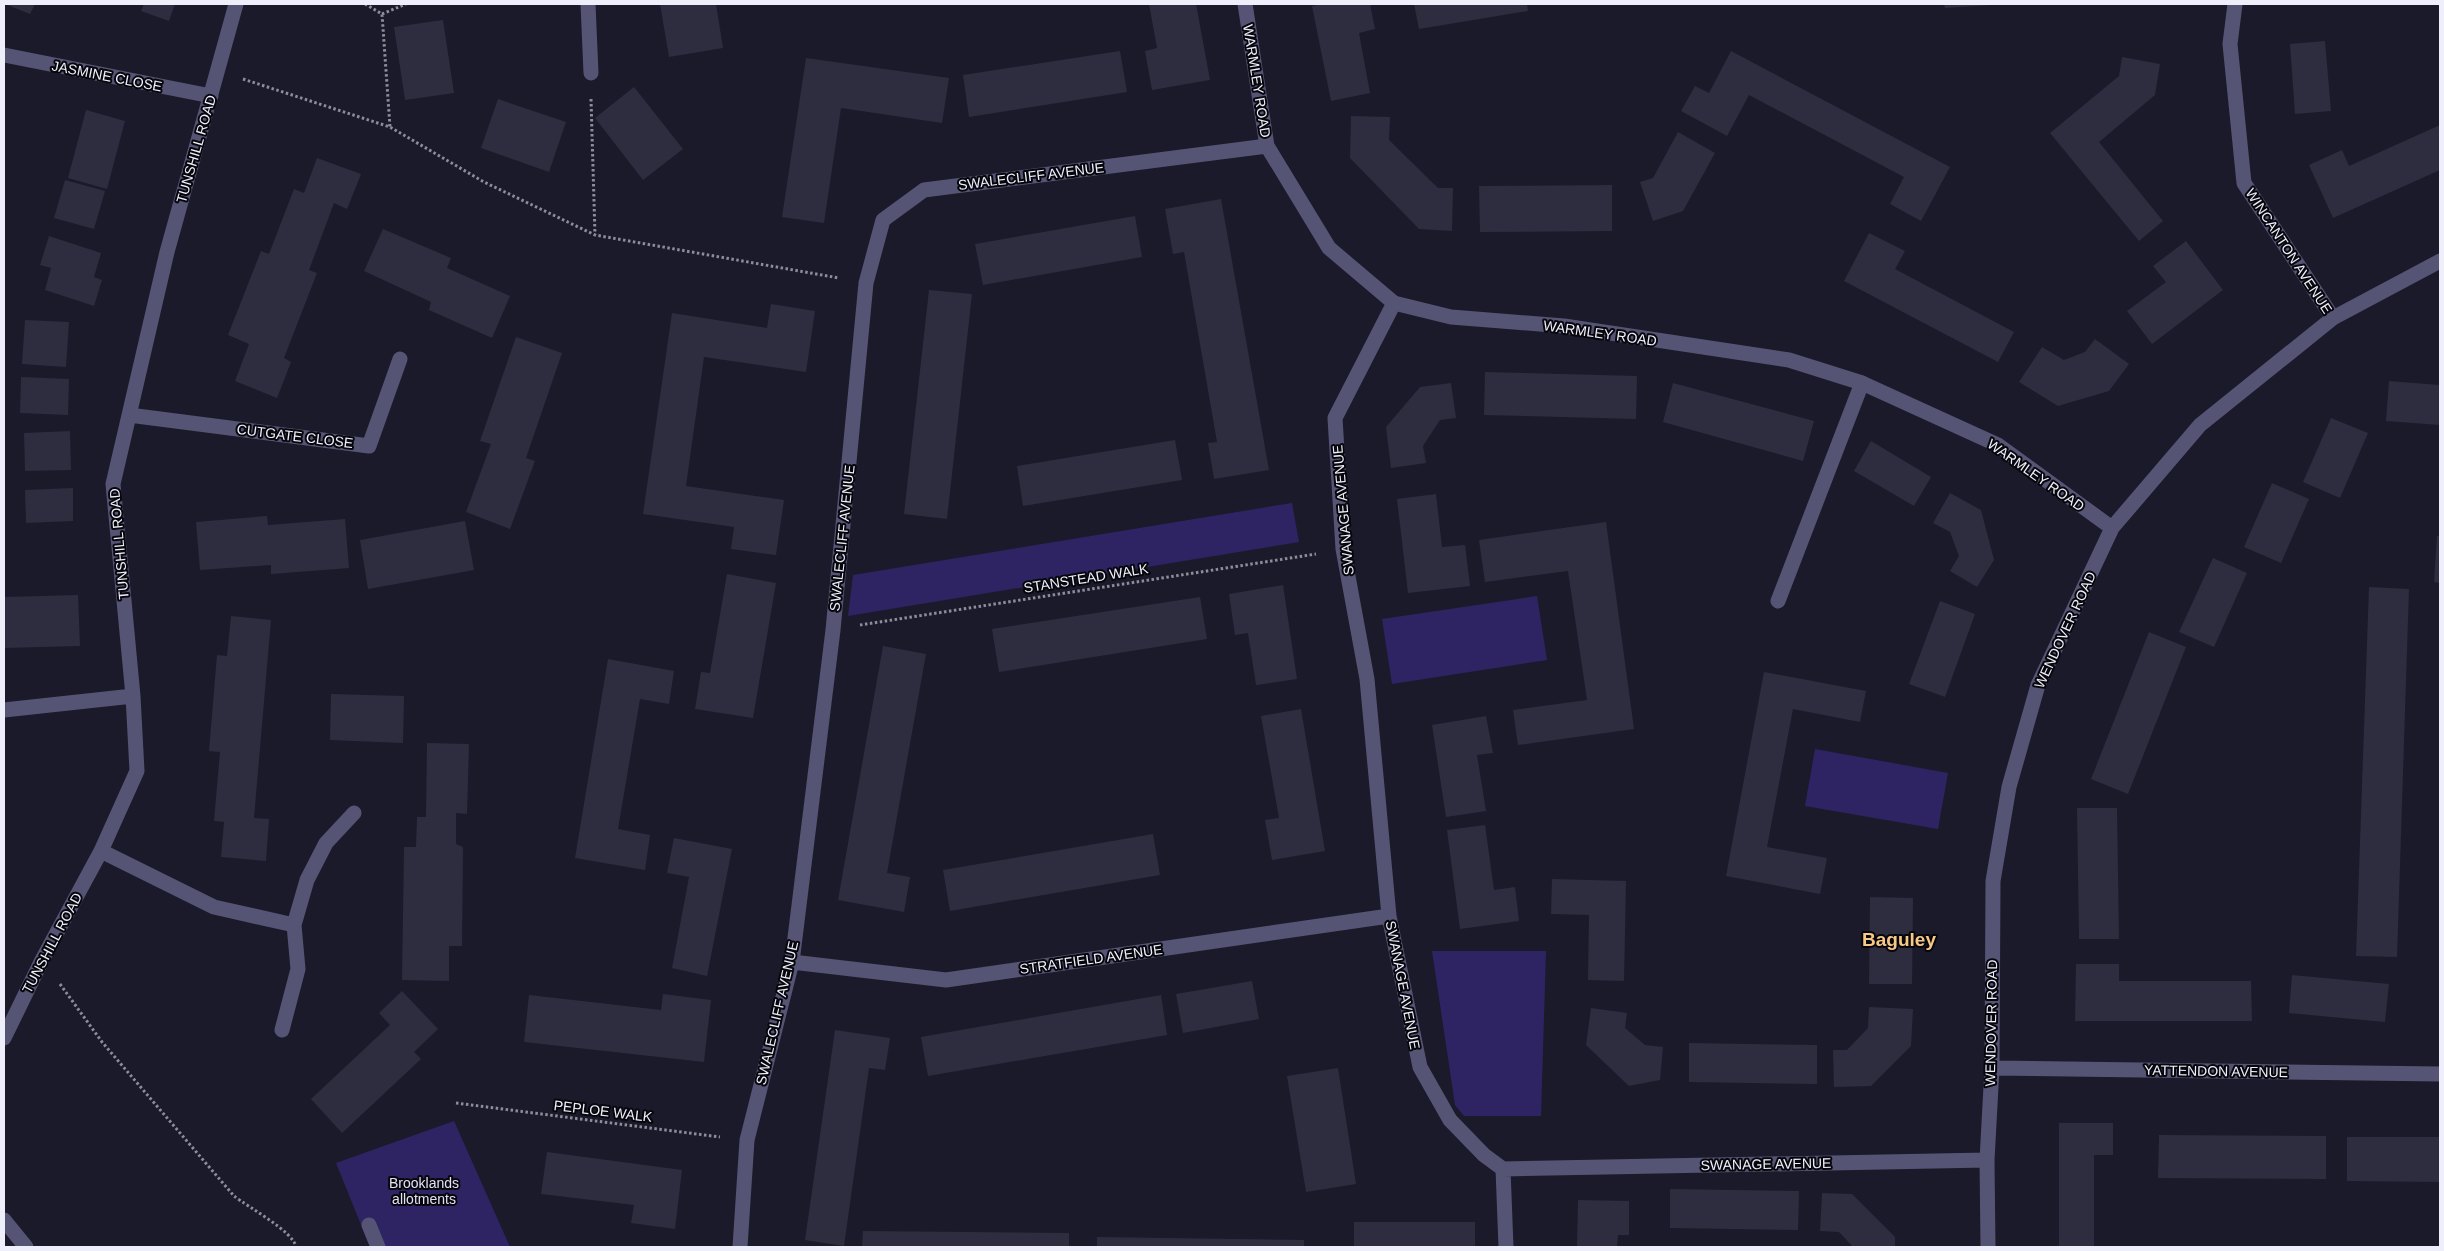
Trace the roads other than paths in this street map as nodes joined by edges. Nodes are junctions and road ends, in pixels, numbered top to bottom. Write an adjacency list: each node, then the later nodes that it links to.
1 (236, 4): 7 (street, TUNSHILL ROAD)
2 (588, 4): 6 (street)
3 (1245, 4): 8 (street, WARMLEY ROAD)
4 (2235, 4): 11 (street, WINCANTON AVENUE)
5 (4, 55): 7 (street, JASMINE CLOSE)
6 (591, 73)
7 (211, 96): 14 (street, TUNSHILL ROAD)
8 (1267, 146): 10 (street, WARMLEY ROAD); 23 (street, SWALECLIFF AVENUE)
9 (2440, 261): 11 (street, WENDOVER ROAD)
10 (1394, 303): 13 (street, WARMLEY ROAD); 21 (street, SWANAGE AVENUE)
11 (2333, 318): 15 (street, WENDOVER ROAD)
12 (400, 359): 14 (street, CUTGATE CLOSE)
13 (1862, 383): 15 (street, WARMLEY ROAD); 16 (street)
14 (129, 415): 17 (street, TUNSHILL ROAD)
15 (2112, 528): 26 (street, WENDOVER ROAD)
16 (1778, 601)
17 (133, 696): 18 (street); 20 (street, TUNSHILL ROAD)
18 (4, 710)
19 (354, 813): 22 (street)
20 (101, 851): 22 (street); 25 (street, TUNSHILL ROAD)
21 (1389, 916): 23 (street, STRATFIELD AVENUE); 29 (street, SWANAGE AVENUE)
22 (294, 925): 24 (street)
23 (792, 962): 34 (street, SWALECLIFF AVENUE)
24 (282, 1030)
25 (4, 1038)
26 (1992, 1068): 27 (street, YATTENDON AVENUE); 28 (street, WENDOVER ROAD)
27 (2440, 1074)
28 (1987, 1160): 29 (street, SWANAGE AVENUE); 36 (street, WENDOVER ROAD)
29 (1503, 1169): 35 (street)
30 (4, 1220): 32 (street)
31 (369, 1225): 33 (street)
32 (26, 1247)
33 (378, 1247)
34 (740, 1247)
35 (1506, 1247)
36 (1988, 1247)

